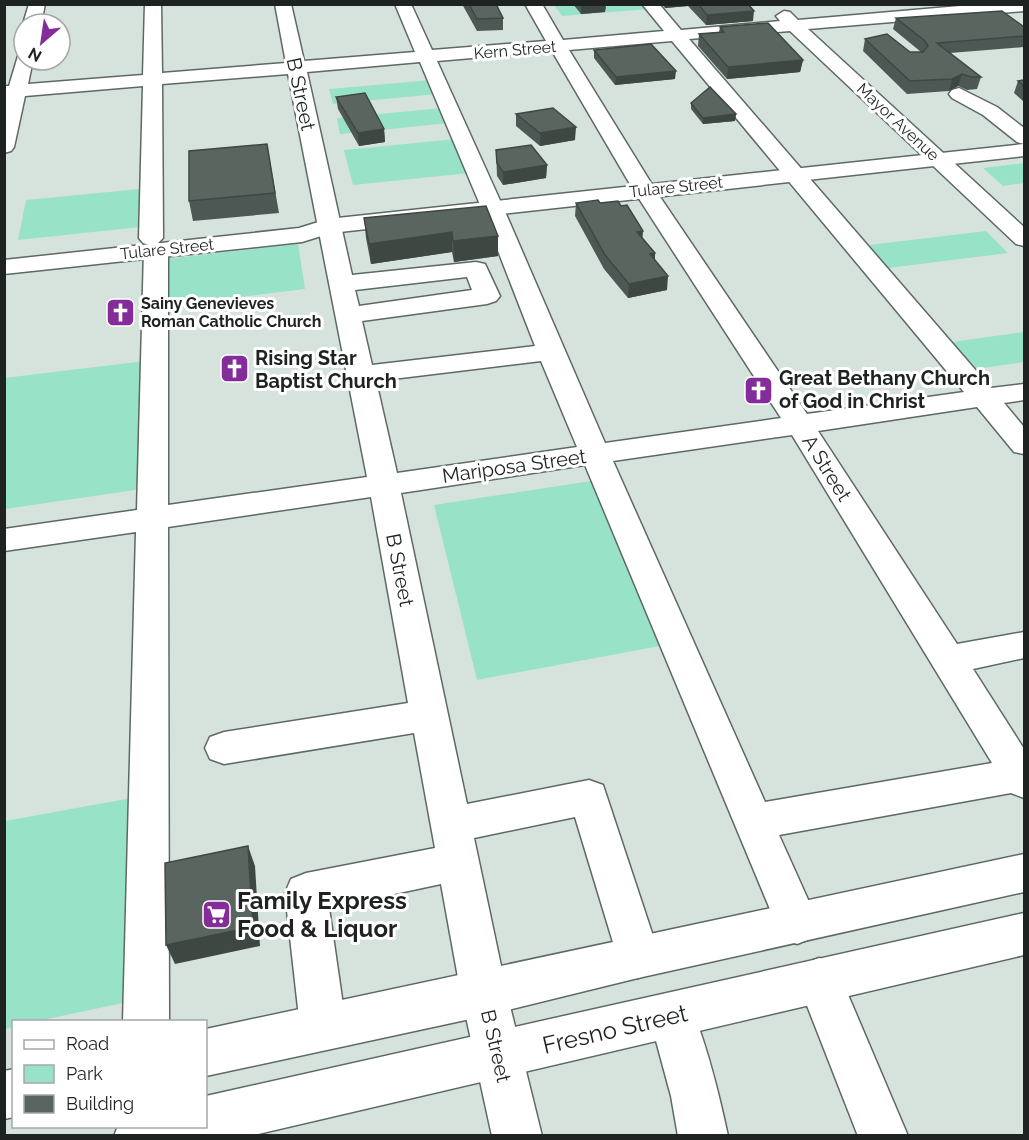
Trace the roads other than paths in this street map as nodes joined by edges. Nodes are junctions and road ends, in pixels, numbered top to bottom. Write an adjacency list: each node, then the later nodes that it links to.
1 (153, 4): 17 (street)
2 (282, 4): 15 (street, B Street)
3 (403, 4): 14 (street)
4 (533, 4): 13 (street, A Street)
5 (650, 4): 12 (street)
6 (772, 4): 10 (street, Mayor Avenue)
7 (1021, 7): 8 (street, Kern Street)
8 (900, 10): 9 (street, Kern Street)
9 (867, 19): 10 (street, Kern Street); 11 (street)
10 (794, 26): 12 (street, Kern Street); 23 (street, Mayor Avenue)
11 (885, 35)
12 (678, 36): 13 (street, Kern Street); 24 (street)
13 (559, 46): 14 (street, Kern Street); 25 (street, A Street)
14 (426, 57): 15 (street, Kern Street); 26 (street)
15 (296, 68): 17 (street, Kern Street); 27 (street, B Street)
16 (19, 72): 18 (street)
17 (153, 81): 18 (street, Kern Street); 29 (street)
18 (11, 92): 21 (street)
19 (959, 94): 20 (street)
20 (1024, 138)
21 (4, 147)
22 (1024, 150): 23 (street, Tulare Street)
23 (939, 160): 24 (street, Tulare Street); 28 (street, Mayor Avenue)
24 (796, 174): 25 (street, Tulare Street); 35 (street)
25 (645, 191): 26 (street, Tulare Street); 36 (street, A Street)
26 (492, 207): 27 (street, Tulare Street); 32 (street)
27 (328, 226): 29 (street, Tulare Street); 33 (street, B Street)
28 (1024, 238)
29 (153, 244): 30 (street, Tulare Street); 31 (street, Tulare Street); 40 (street)
30 (4, 254)
31 (4, 267)
32 (551, 352): 33 (street); 38 (street)
33 (360, 375): 39 (street, B Street)
34 (1024, 392): 35 (street, Mariposa Street)
35 (984, 398): 36 (street, Mariposa Street); 37 (street)
36 (800, 425): 38 (street, Mariposa Street); 43 (street, A Street)
37 (1024, 445)
38 (596, 454): 39 (street, Mariposa Street); 47 (street)
39 (384, 485): 40 (street, Mariposa Street); 44 (street, B Street)
40 (151, 519): 41 (street, Mariposa Street); 56 (street)
41 (4, 540)
42 (1024, 645): 43 (street)
43 (948, 660): 46 (street, A Street)
44 (429, 716): 45 (street); 48 (street, B Street)
45 (225, 748)
46 (1023, 778): 47 (street)
47 (753, 822): 50 (street)
48 (454, 843): 52 (street); 54 (street, B Street); 57 (street)
49 (1024, 873): 50 (street)
50 (797, 924): 52 (street)
51 (1024, 934): 53 (street, Fresno Street)
52 (638, 957): 54 (street)
53 (819, 980): 55 (street, Fresno Street); 65 (street)
54 (484, 993): 57 (street); 59 (street, B Street)
55 (672, 1015): 59 (street, Fresno Street); 64 (street)
56 (146, 1020)
57 (323, 1026): 58 (street)
58 (207, 1053)
59 (499, 1057): 60 (street, Fresno Street); 63 (street, B Street)
60 (207, 1121)
61 (172, 1128): 62 (street)
62 (139, 1136)
63 (517, 1136)
64 (703, 1136)
65 (883, 1136)

